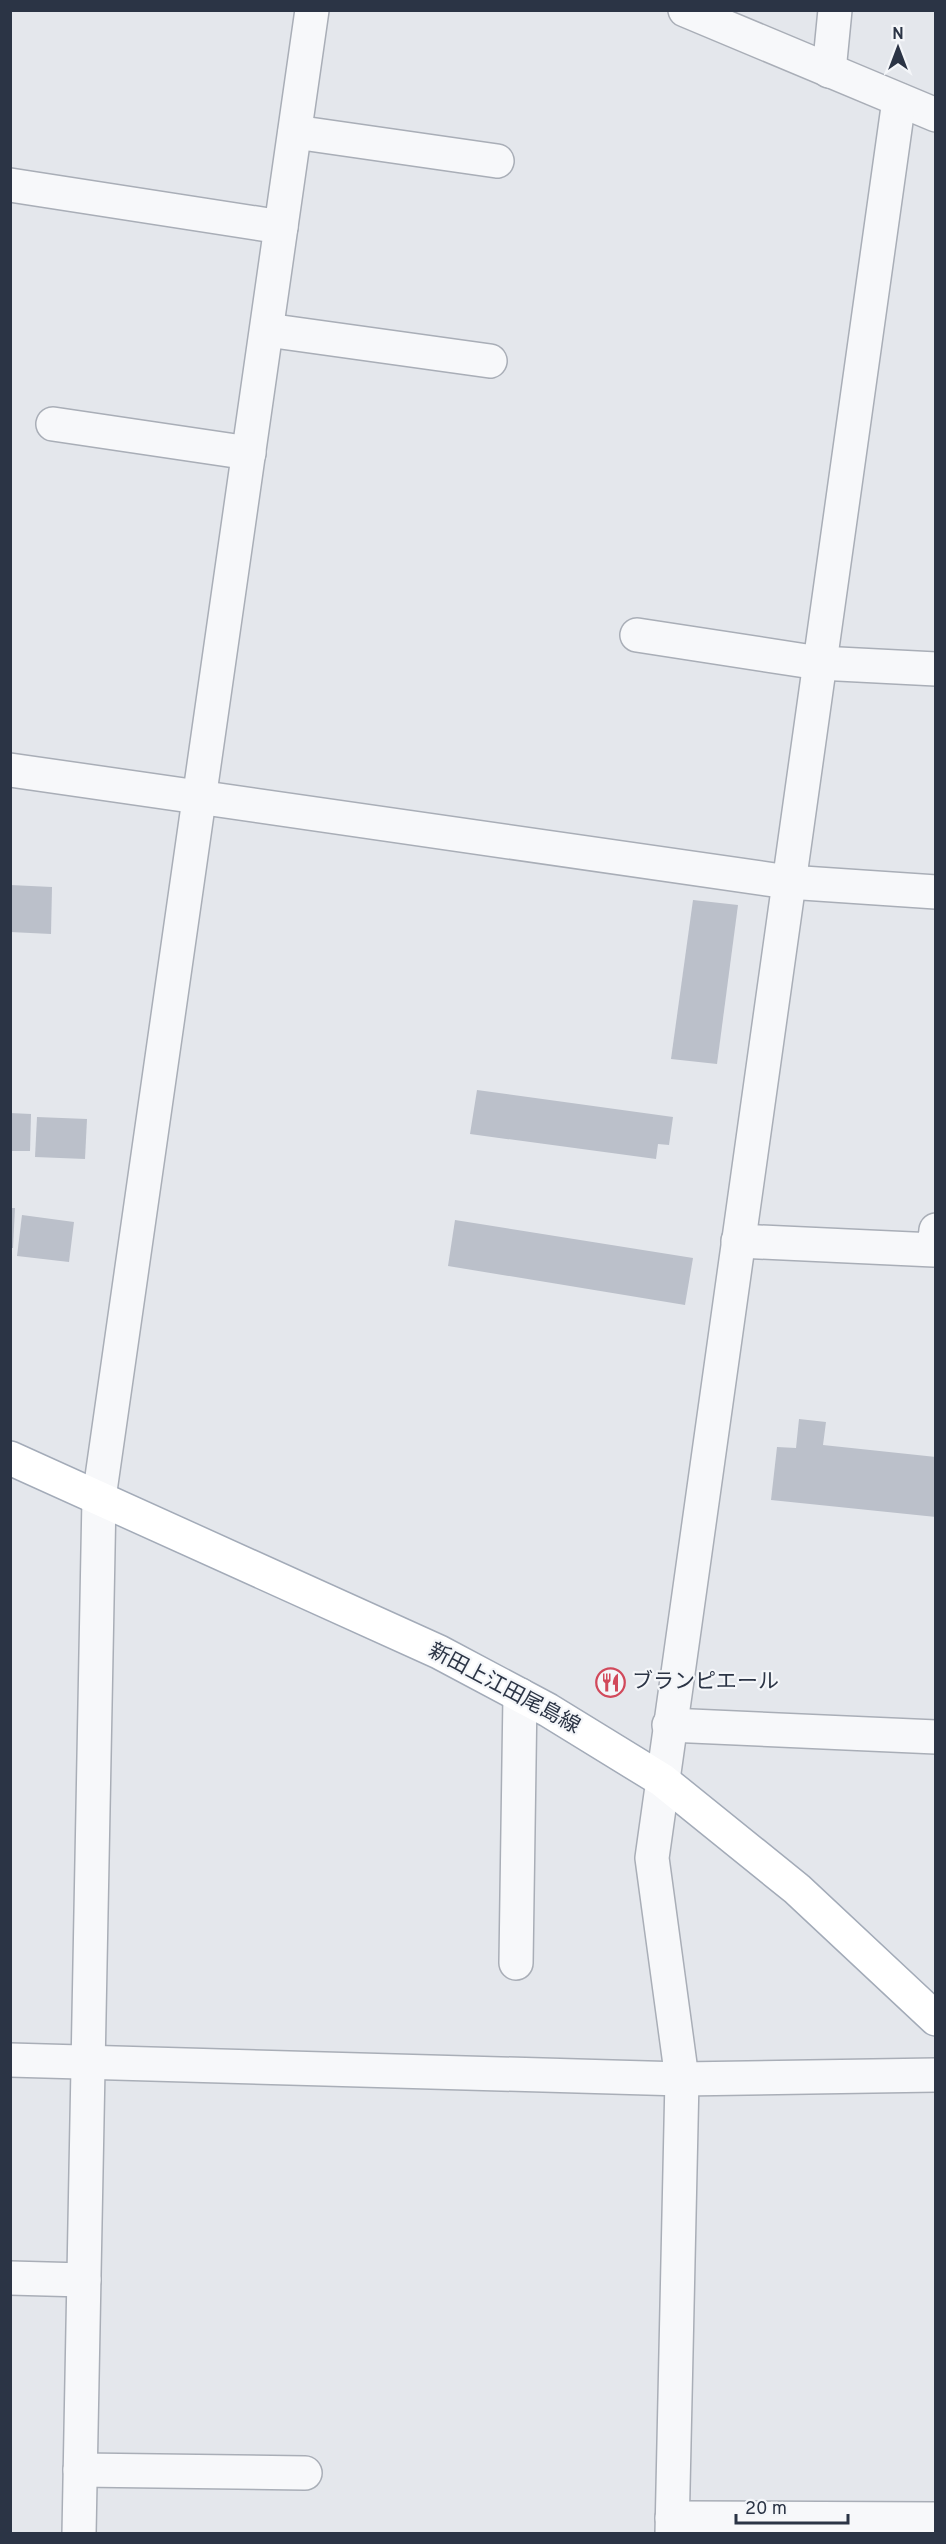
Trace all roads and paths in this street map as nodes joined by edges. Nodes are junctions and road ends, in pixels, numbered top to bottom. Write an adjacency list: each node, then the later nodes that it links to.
1 (312, 10): 7 (street)
2 (685, 10): 4 (street)
3 (835, 10): 4 (street)
4 (829, 71): 5 (street)
5 (900, 100): 6 (street); 16 (street)
6 (936, 116)
7 (295, 132): 8 (street); 10 (street)
8 (497, 161)
9 (10, 185): 10 (street)
10 (281, 226): 11 (street)
11 (267, 330): 12 (street); 14 (street)
12 (490, 361)
13 (52, 424): 14 (street)
14 (249, 453): 19 (street)
15 (637, 635): 16 (street)
16 (819, 663): 17 (street); 20 (street)
17 (936, 669)
18 (10, 770): 19 (street)
19 (199, 796): 20 (street); 25 (street)
20 (788, 882): 21 (street); 23 (street)
21 (936, 892)
22 (936, 1230): 23 (street)
23 (738, 1242): 27 (street)
24 (10, 1458): 25 (main road, 新田上江田尾島線)
25 (99, 1498): 26 (main road, 新田上江田尾島線); 33 (street)
26 (520, 1695): 29 (main road, 新田上江田尾島線); 30 (street)
27 (669, 1725): 28 (street); 29 (street)
28 (936, 1737)
29 (662, 1779): 31 (main road, 新田上江田尾島線); 35 (street)
30 (516, 1963)
31 (936, 2019)
32 (10, 2060): 33 (street)
33 (89, 2062): 35 (street); 37 (street)
34 (936, 2075): 35 (street)
35 (682, 2079): 41 (street)
36 (10, 2278): 37 (street)
37 (84, 2280): 38 (street)
38 (80, 2470): 39 (street); 42 (street)
39 (305, 2473)
40 (936, 2519): 41 (street)
41 (672, 2526)
42 (79, 2534)

